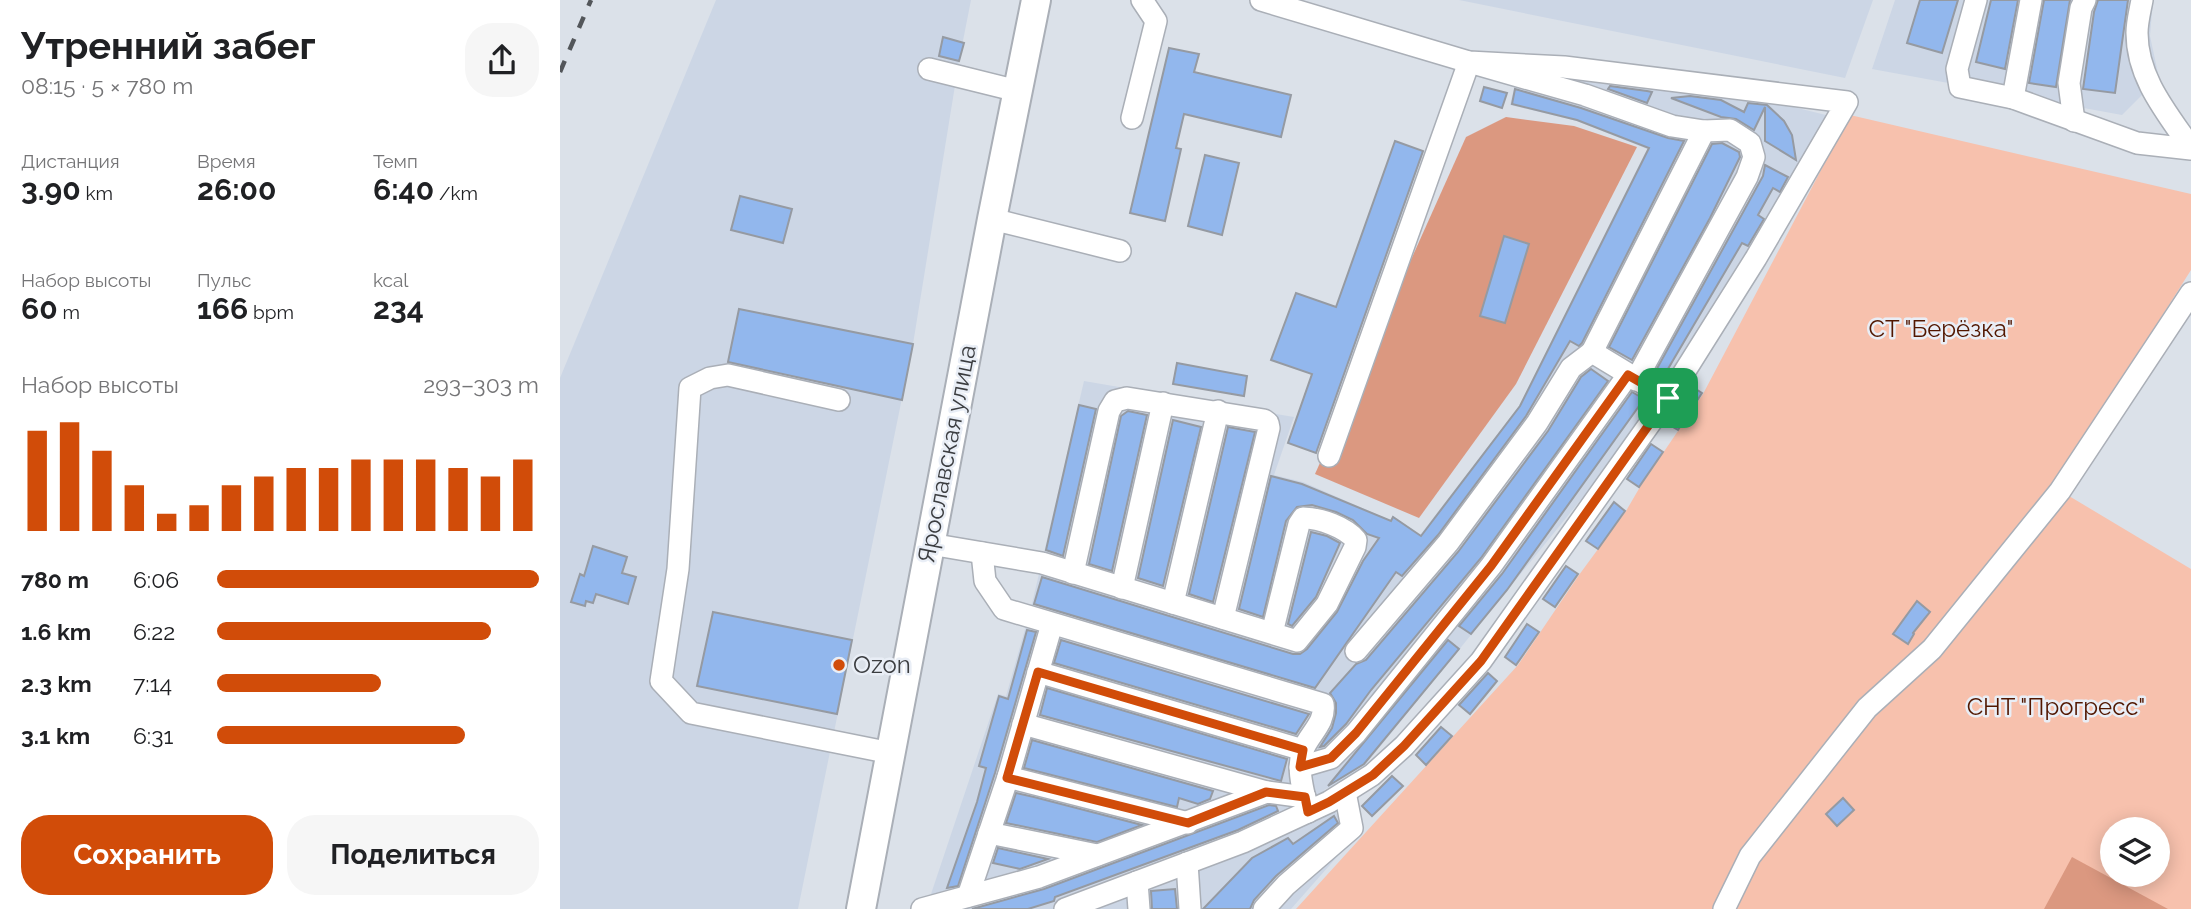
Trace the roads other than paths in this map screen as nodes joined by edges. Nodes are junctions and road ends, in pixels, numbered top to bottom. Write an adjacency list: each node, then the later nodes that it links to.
1 (1037, 0): 10 (main road, Ярославская улица)
2 (1142, 0): 12 (lane)
3 (1261, 0): 8 (lane)
4 (1976, 0): 11 (lane)
5 (2031, 0): 11 (lane)
6 (2085, 0): 13 (lane)
7 (2142, 0): 15 (lane)
8 (1469, 62): 14 (lane); 21 (lane); 25 (lane)
9 (929, 69): 10 (lane)
10 (1018, 91): 16 (main road, Ярославская улица)
11 (2013, 98): 13 (lane)
12 (1132, 118)
13 (2074, 121): 15 (lane)
14 (1704, 131): 19 (lane); 20 (lane)
15 (2191, 148)
16 (992, 219): 17 (lane); 26 (main road, Ярославская улица)
17 (1120, 251)
18 (2191, 293): 55 (lane)
19 (1592, 352): 20 (lane); 34 (lane)
20 (1632, 377): 21 (lane); 38 (lane)
21 (1668, 398): 41 (lane)
22 (839, 400): 37 (lane)
23 (1163, 403): 24 (lane); 28 (lane); 29 (lane)
24 (1218, 411): 30 (lane); 31 (lane)
25 (1329, 456)
26 (930, 544): 27 (lane); 37 (main road, Ярославская улица)
27 (982, 553): 28 (lane); 32 (lane)
28 (1073, 573): 29 (lane)
29 (1122, 587): 30 (lane)
30 (1173, 603): 31 (lane)
31 (1223, 618): 33 (lane)
32 (1052, 624): 35 (lane); 38 (lane)
33 (1272, 633): 33 (lane)
34 (1356, 651)
35 (1038, 672): 36 (lane); 38 (lane)
36 (1023, 724): 39 (lane); 40 (lane)
37 (891, 753): 49 (main road, Ярославская улица)
38 (1302, 759): 42 (lane)
39 (1007, 778): 43 (lane); 44 (lane)
40 (1266, 792): 42 (lane); 43 (lane)
41 (1345, 792): 42 (lane); 54 (lane)
42 (1307, 805): 46 (lane)
43 (1188, 823): 45 (lane)
44 (989, 833): 45 (lane); 48 (lane)
45 (1097, 855): 48 (lane)
46 (1187, 863): 47 (lane); 53 (lane)
47 (1137, 882): 51 (lane); 52 (lane)
48 (968, 896): 50 (lane)
49 (861, 909)
50 (922, 909)
51 (1065, 909)
52 (1139, 909)
53 (1190, 909)
54 (1264, 909)
55 (1724, 909)

